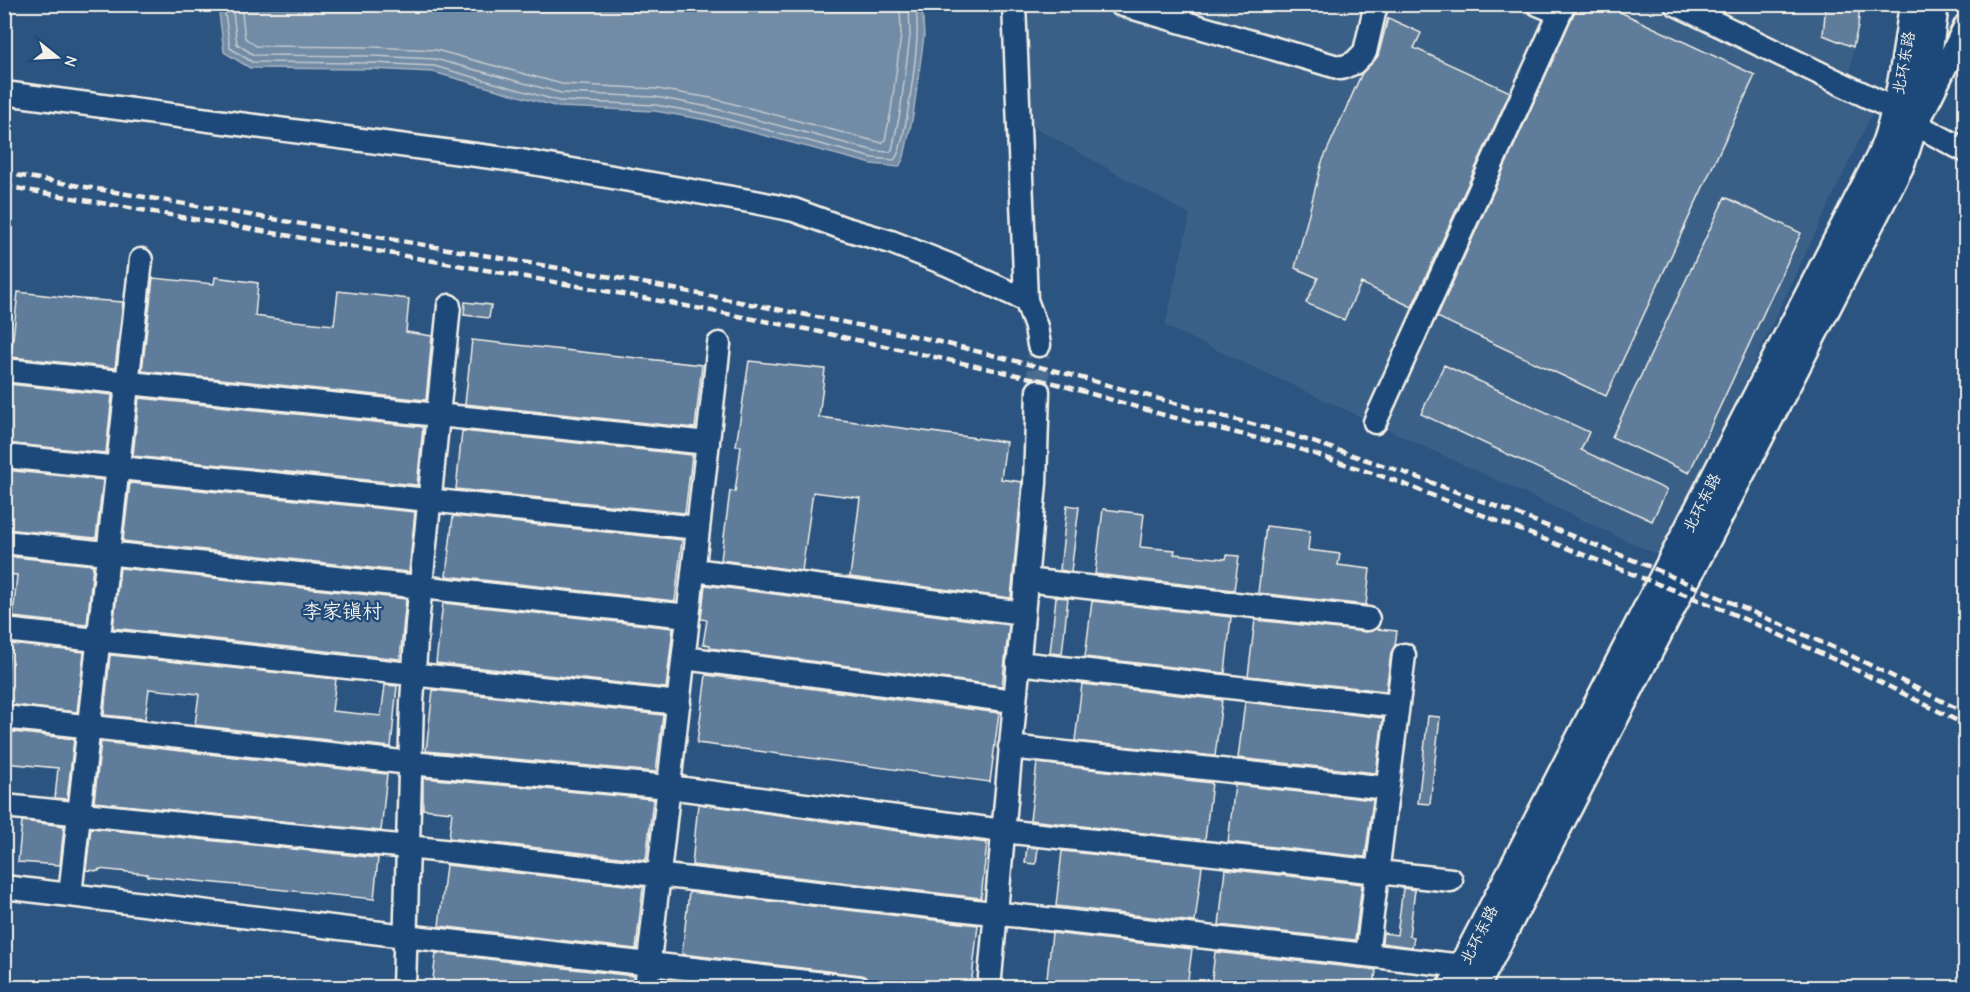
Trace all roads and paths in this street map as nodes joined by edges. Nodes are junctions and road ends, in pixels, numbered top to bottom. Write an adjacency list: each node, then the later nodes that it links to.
1 (1014, 4): 14 (street)
2 (1120, 4): 3 (street)
3 (1376, 4)
4 (1538, 4): 8 (street)
5 (1676, 4): 11 (street)
6 (1914, 4): 11 (main road, 北环东路)
7 (1934, 4): 11 (main road, 北环东路)
8 (1562, 9): 22 (street)
9 (1965, 25): 11 (street)
10 (4, 93): 14 (street)
11 (1906, 128): 12 (street); 64 (main road, 北环东路); 64 (main road, 北环东路)
12 (1965, 151)
13 (141, 260): 19 (street)
14 (1026, 300): 17 (street)
15 (449, 306): 21 (street)
16 (719, 344): 23 (street)
17 (1039, 345)
18 (4, 370): 19 (street)
19 (127, 382): 21 (street); 25 (street)
20 (1038, 391): 31 (street)
21 (438, 414): 23 (street); 26 (street)
22 (1375, 422)
23 (708, 443): 27 (street)
24 (4, 456): 25 (street)
25 (118, 467): 26 (street); 29 (street)
26 (429, 500): 27 (street); 32 (street)
27 (698, 528): 30 (street)
28 (4, 542): 29 (street)
29 (108, 554): 32 (street); 37 (street)
30 (694, 570): 33 (street); 34 (street)
31 (1026, 580): 33 (street); 35 (street)
32 (421, 587): 34 (street); 41 (street)
33 (1023, 612): 40 (street)
34 (688, 616): 39 (street)
35 (1368, 620)
36 (4, 630): 37 (street)
37 (99, 639): 41 (street); 46 (street)
38 (1404, 655): 44 (street)
39 (684, 658): 42 (street); 43 (street)
40 (1018, 663): 42 (street); 44 (street)
41 (414, 675): 43 (street); 48 (street)
42 (1014, 701): 47 (street)
43 (679, 703): 49 (street)
44 (1397, 706): 50 (street)
45 (4, 717): 46 (street)
46 (89, 726): 48 (street); 52 (street)
47 (1010, 747): 50 (street); 53 (street)
48 (411, 763): 49 (street); 54 (street)
49 (669, 787): 53 (street); 56 (street)
50 (1387, 788): 55 (street)
51 (4, 806): 52 (street)
52 (79, 813): 54 (street); 59 (street)
53 (1003, 831): 55 (street); 60 (street)
54 (408, 847): 56 (street); 61 (street)
55 (1377, 872): 57 (street); 62 (street)
56 (659, 876): 60 (street); 63 (street)
57 (1451, 880)
58 (4, 887): 59 (street)
59 (70, 895): 61 (street)
60 (996, 914): 62 (street); 68 (street)
61 (405, 936): 63 (street); 65 (street)
62 (1367, 955): 64 (street)
63 (649, 964): 66 (street); 67 (street)
64 (1463, 980)
65 (404, 987)
66 (646, 987)
67 (860, 987)
68 (989, 987)

